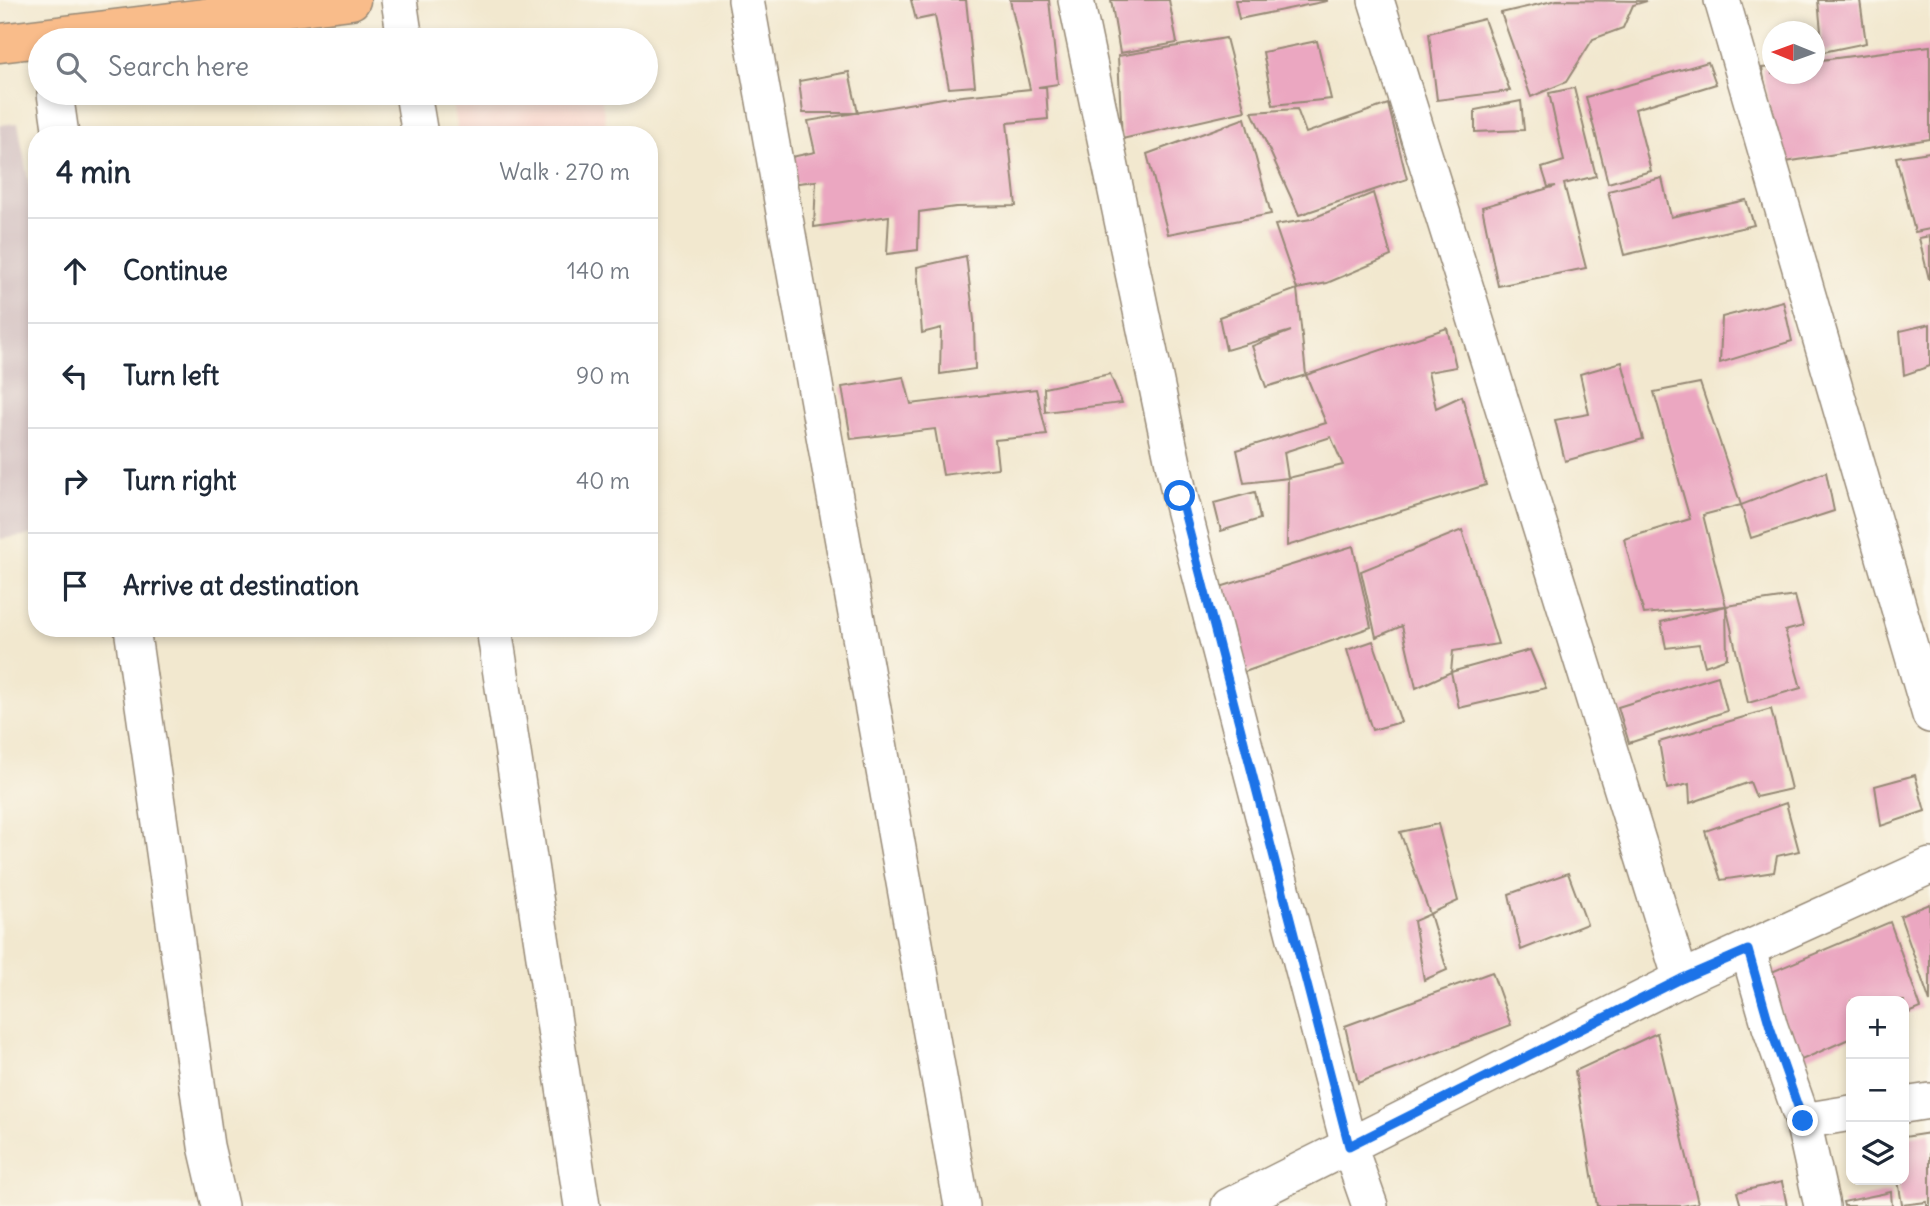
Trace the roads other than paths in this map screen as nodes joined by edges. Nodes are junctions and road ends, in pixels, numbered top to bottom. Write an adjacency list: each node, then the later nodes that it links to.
1 (351, 0): 7 (highway)
2 (399, 0): 8 (street)
3 (746, 0): 28 (street)
4 (1076, 0): 25 (street)
5 (1376, 0): 20 (street)
6 (1722, 0): 17 (street)
7 (133, 28)
8 (403, 28)
9 (28, 41): 10 (highway)
10 (0, 44)
11 (57, 105): 13 (street)
12 (415, 105): 14 (street)
13 (60, 126)
14 (418, 126)
15 (133, 637): 26 (street)
16 (495, 637): 27 (street)
17 (1930, 715)
18 (1930, 866): 19 (street)
19 (1748, 950): 20 (street); 24 (street)
20 (1681, 979): 25 (street)
21 (1930, 1101): 22 (street)
22 (1909, 1104)
23 (1846, 1114): 24 (street)
24 (1803, 1121): 31 (street)
25 (1349, 1146): 29 (street); 30 (street)
26 (220, 1206)
27 (582, 1206)
28 (962, 1206)
29 (1229, 1206)
30 (1370, 1206)
31 (1822, 1206)

